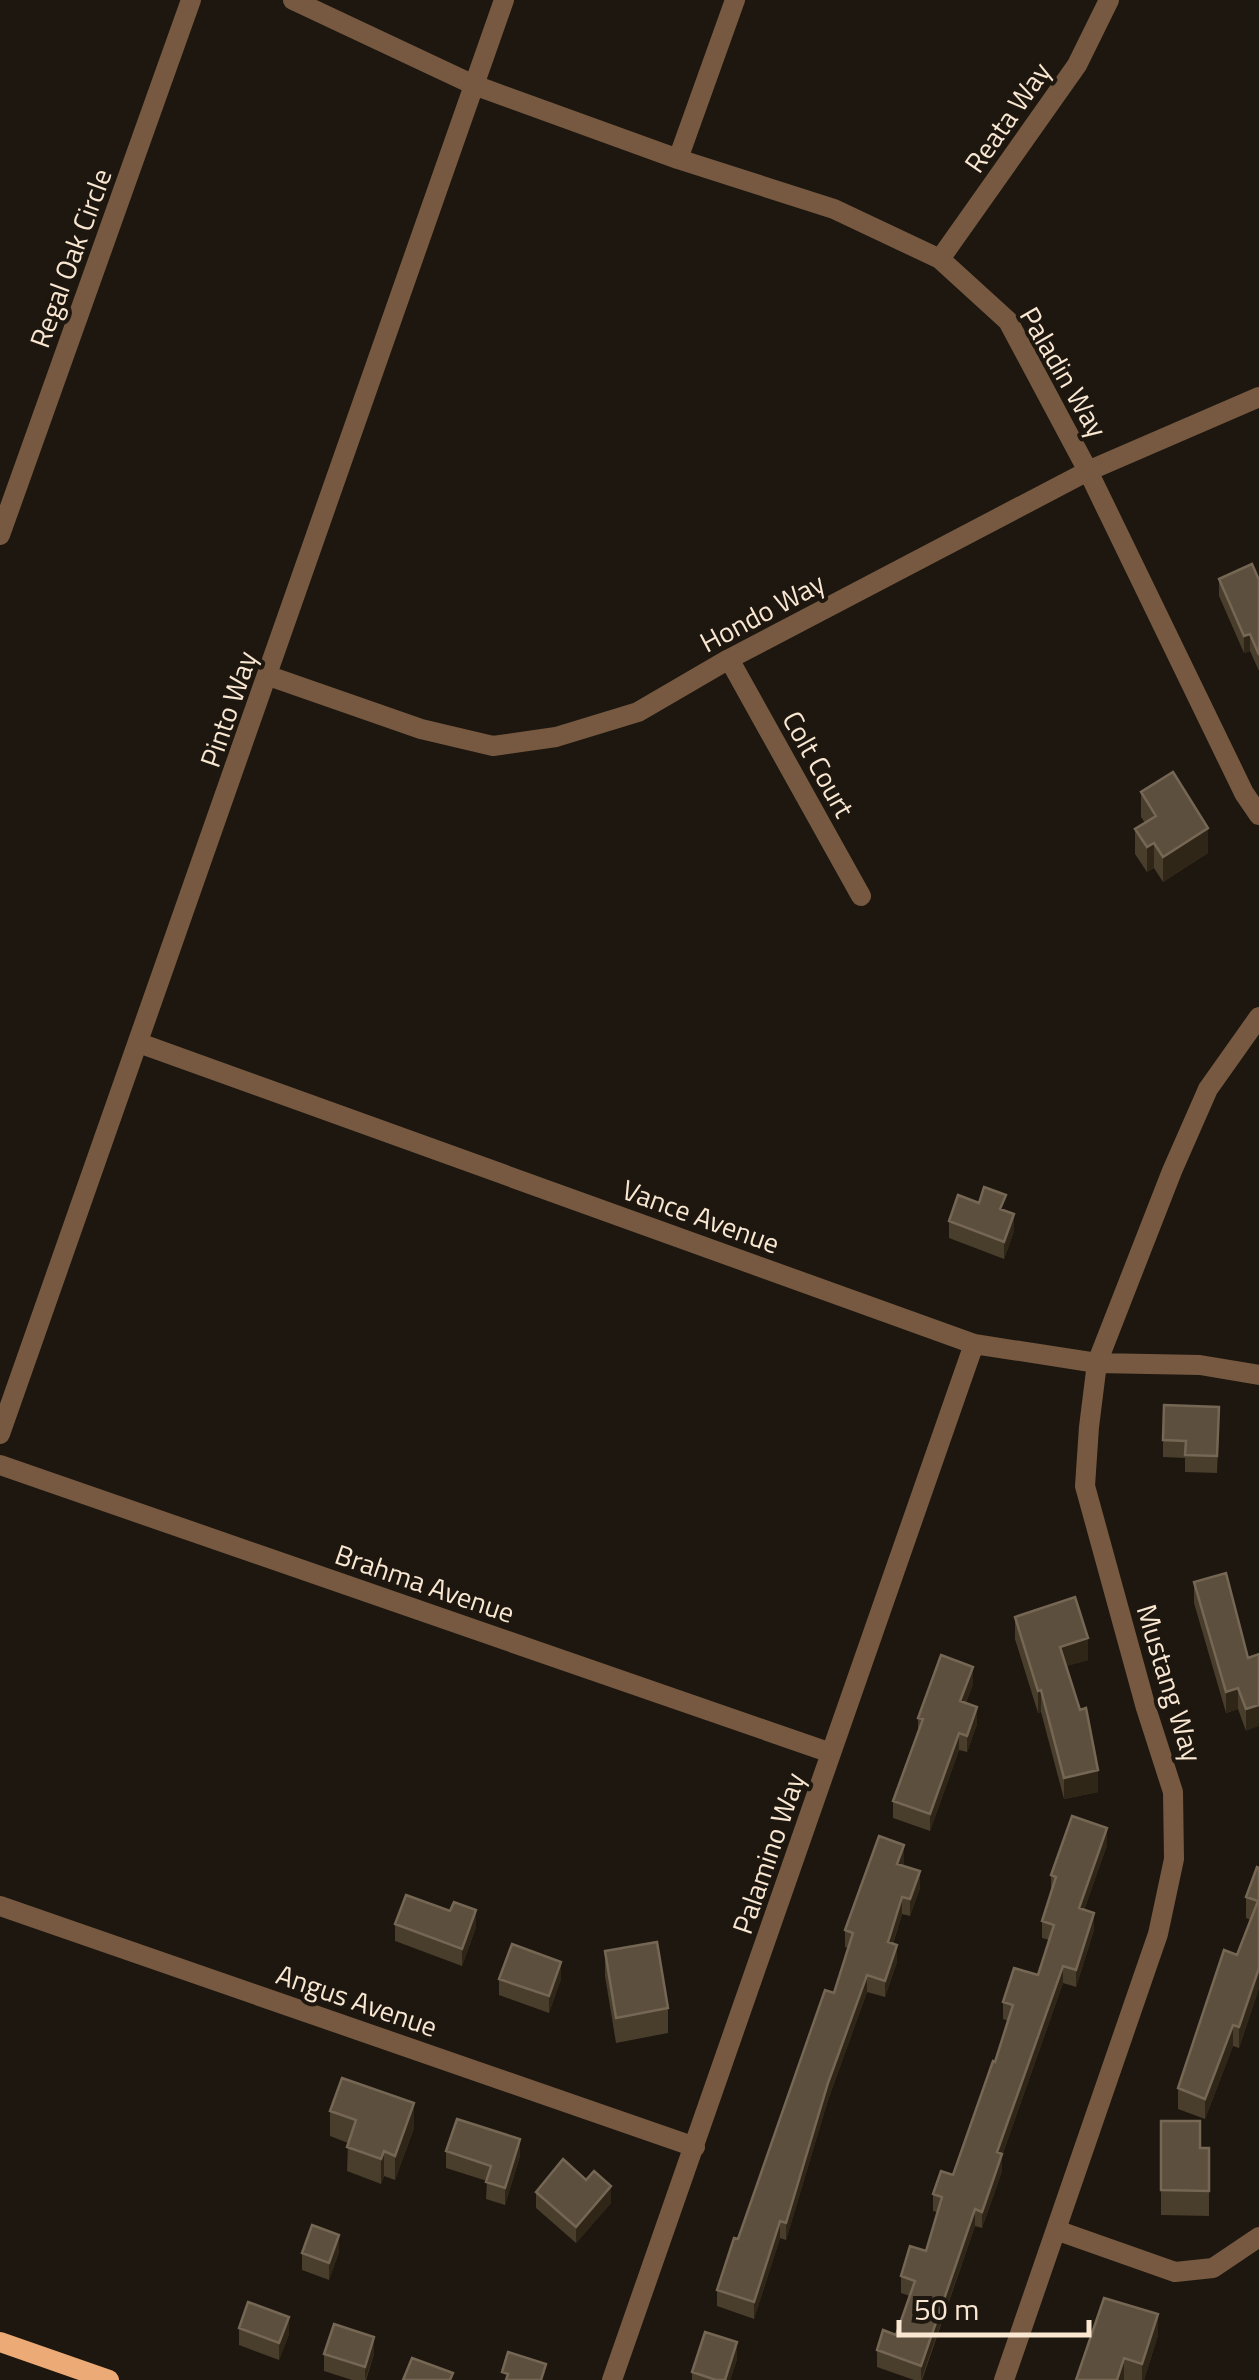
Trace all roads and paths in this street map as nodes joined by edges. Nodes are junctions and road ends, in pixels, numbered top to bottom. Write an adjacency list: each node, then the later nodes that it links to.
1 (191, 0): 11 (street, Regal Oak Circle)
2 (293, 0): 6 (street)
3 (504, 0): 6 (street, Pinto Way)
4 (735, 0): 7 (street)
5 (1109, 0): 8 (street, Reata Way)
6 (474, 85): 7 (street, Paladin Way); 13 (street, Pinto Way)
7 (678, 159): 8 (street, Paladin Way)
8 (940, 259): 10 (street, Paladin Way)
9 (1259, 398): 10 (street, Hondo Way)
10 (1088, 471): 12 (street, Hondo Way); 14 (street, Paladin Way)
11 (0, 535)
12 (729, 659): 13 (street, Hondo Way); 15 (street, Colt Court)
13 (269, 676): 17 (street, Pinto Way)
14 (1259, 815)
15 (862, 896)
16 (1259, 1016): 19 (street, Mustang Way)
17 (139, 1044): 18 (street, Vance Avenue); 21 (street, Pinto Way)
18 (974, 1344): 19 (street, Vance Avenue); 23 (street, Palamino Way)
19 (1098, 1363): 20 (street, Vance Avenue); 26 (street, Mustang Way)
20 (1259, 1375)
21 (0, 1434)
22 (0, 1465): 23 (street, Brahma Avenue)
23 (832, 1754): 25 (street, Palamino Way)
24 (0, 1906): 25 (street, Angus Avenue)
25 (695, 2147): 30 (street, Palamino Way)
26 (1056, 2230): 27 (street); 31 (street, Mustang Way)
27 (1259, 2237)
28 (0, 2342): 29 (street)
29 (109, 2380)
30 (612, 2380)
31 (1004, 2380)

